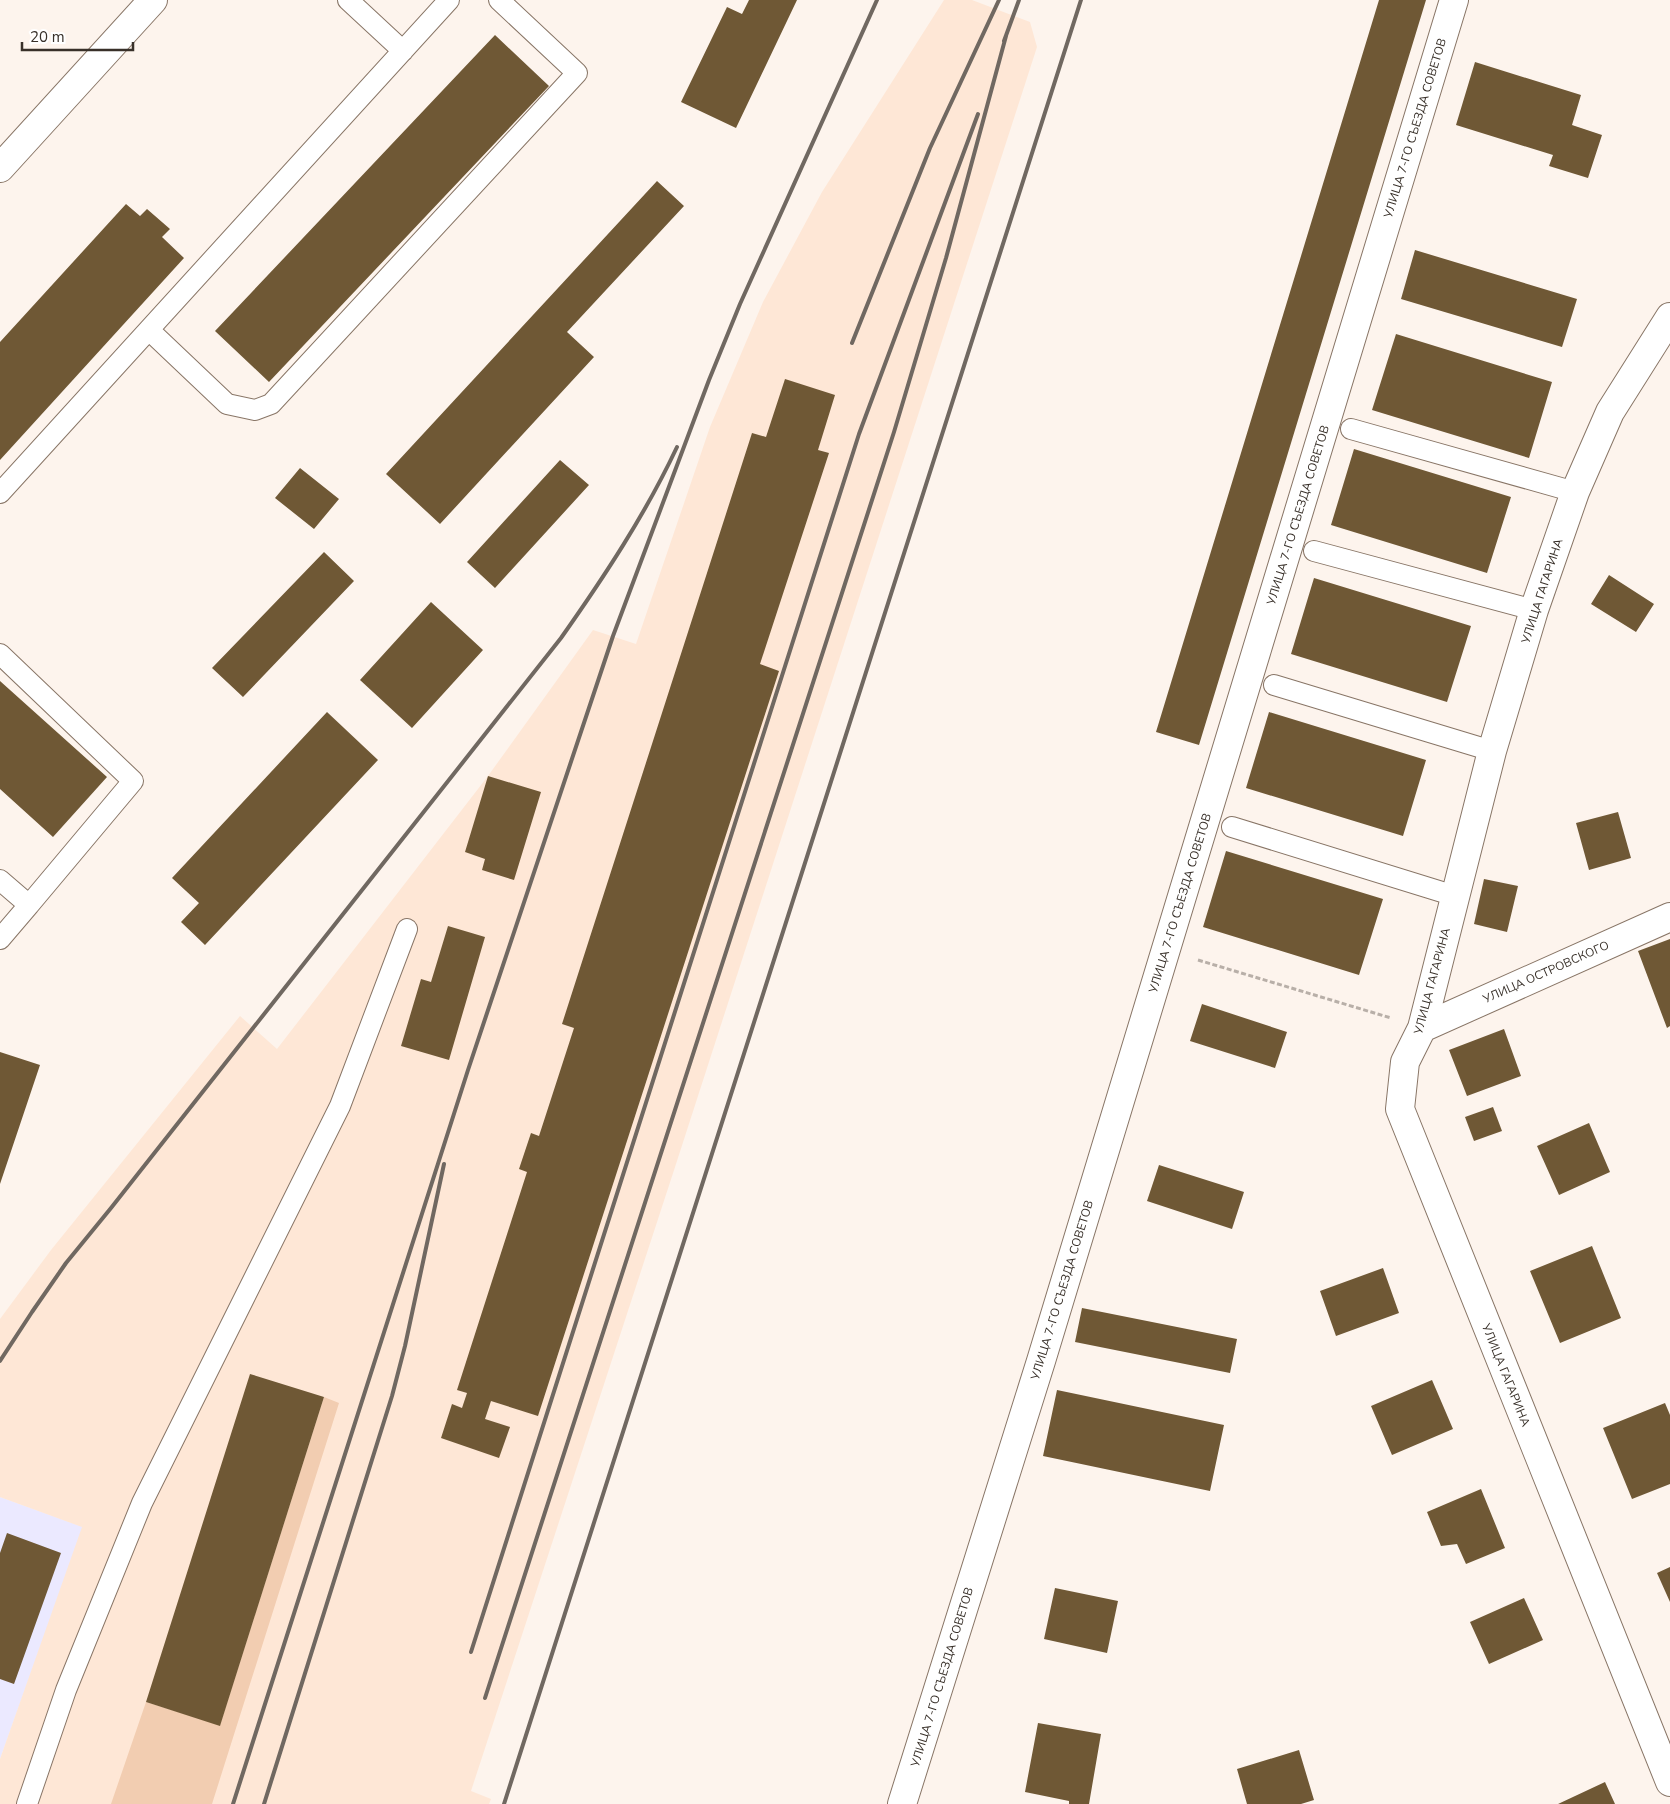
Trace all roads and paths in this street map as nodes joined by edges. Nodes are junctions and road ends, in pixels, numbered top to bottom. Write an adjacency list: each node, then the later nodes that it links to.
1 (153, 0): 7 (street)
2 (348, 0): 6 (lane)
3 (450, 0): 6 (lane)
4 (499, 0): 9 (lane)
5 (1454, 0): 29 (street, УЛИЦА 7-ГО СЪЕЗДА СОВЕТОВ)
6 (403, 51): 9 (lane)
7 (0, 168)
8 (1670, 317): 11 (street, УЛИЦА ГАГАРИНА)
9 (149, 330): 12 (lane)
10 (1351, 429): 11 (lane)
11 (1575, 492): 14 (street, УЛИЦА ГАГАРИНА)
12 (0, 493)
13 (1314, 551): 14 (lane)
14 (1534, 610): 17 (street, УЛИЦА ГАГАРИНА)
15 (0, 654): 21 (lane)
16 (1274, 685): 17 (lane)
17 (1492, 751): 20 (street, УЛИЦА ГАГАРИНА)
18 (1232, 827): 20 (lane)
19 (0, 880): 21 (lane)
20 (1455, 896): 26 (street, УЛИЦА ГАГАРИНА)
21 (29, 905): 24 (lane)
22 (1670, 917): 26 (street, УЛИЦА ОСТРОВСКОГО)
23 (407, 929): 28 (lane)
24 (0, 940)
25 (1198, 960): 26 (path)
26 (1422, 1028): 27 (street, УЛИЦА ГАГАРИНА)
27 (1670, 1782)
28 (27, 1804)
29 (902, 1804)

